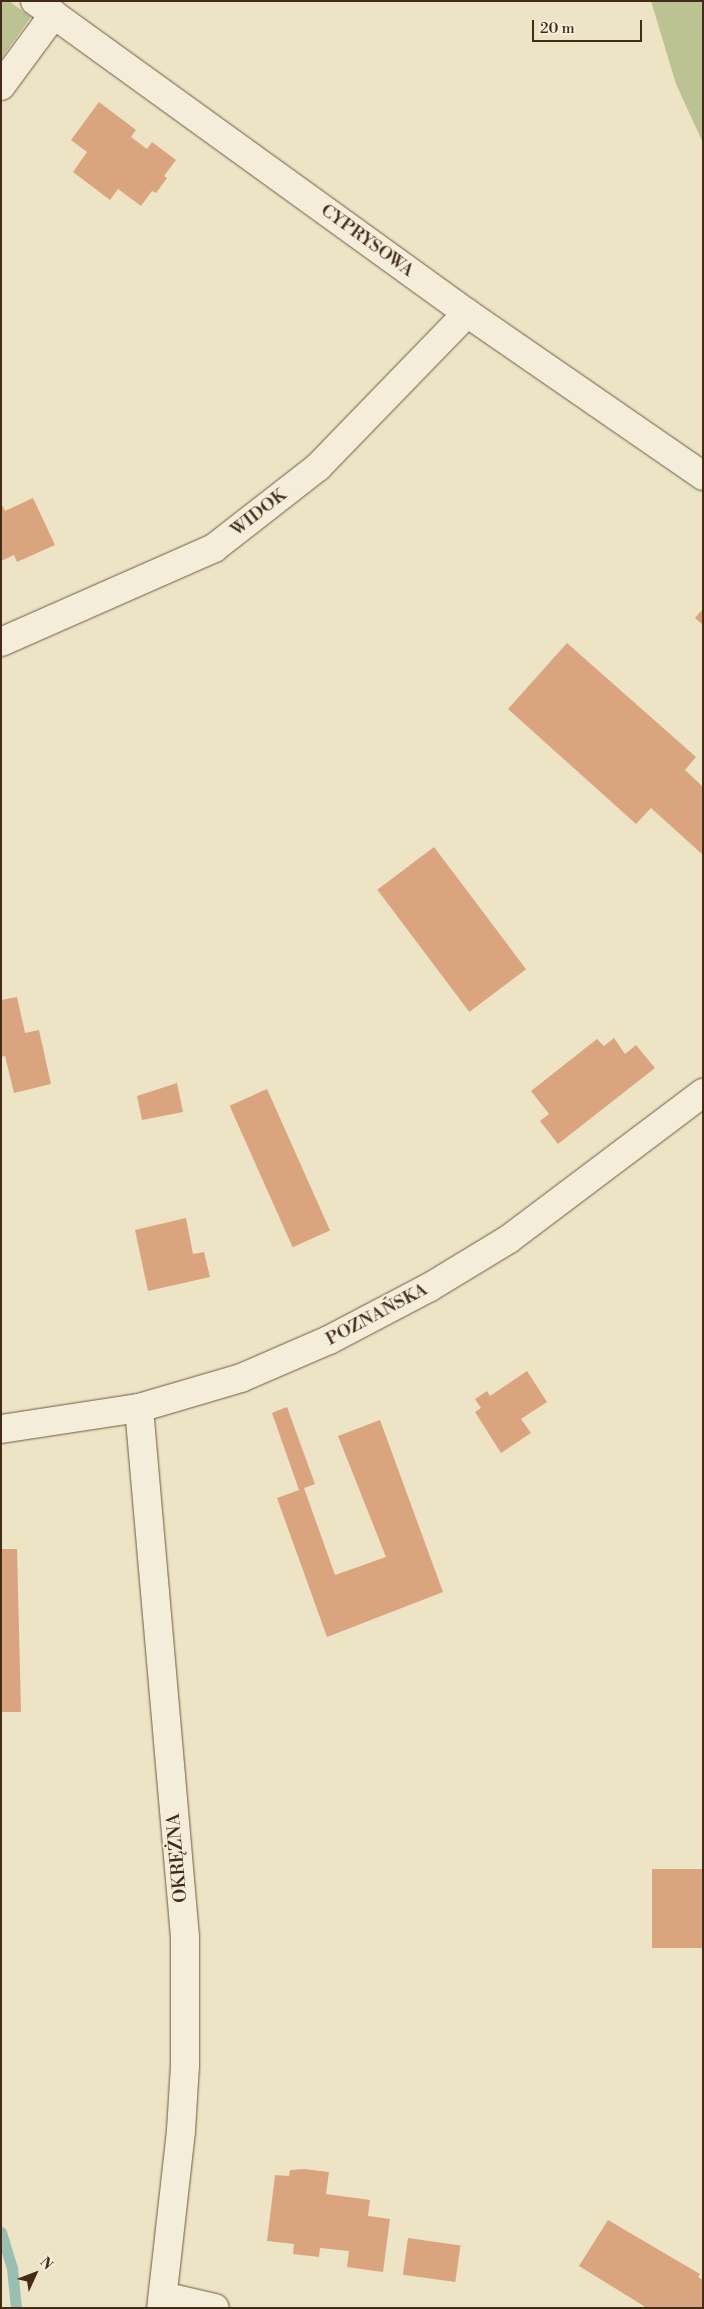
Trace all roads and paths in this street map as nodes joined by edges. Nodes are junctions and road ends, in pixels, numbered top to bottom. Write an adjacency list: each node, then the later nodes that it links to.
1 (44, 8): 2 (street); 3 (street, CYPRYSOWA)
2 (1, 86)
3 (467, 313): 4 (street, CYPRYSOWA); 5 (street, WIDOK)
4 (703, 476)
5 (1, 642)
6 (703, 1092): 7 (street, POZNAŃSKA)
7 (139, 1408): 8 (street, POZNAŃSKA); 9 (street, OKRĘŻNA)
8 (1, 1429)
9 (162, 2302): 10 (street)
10 (215, 2308)

